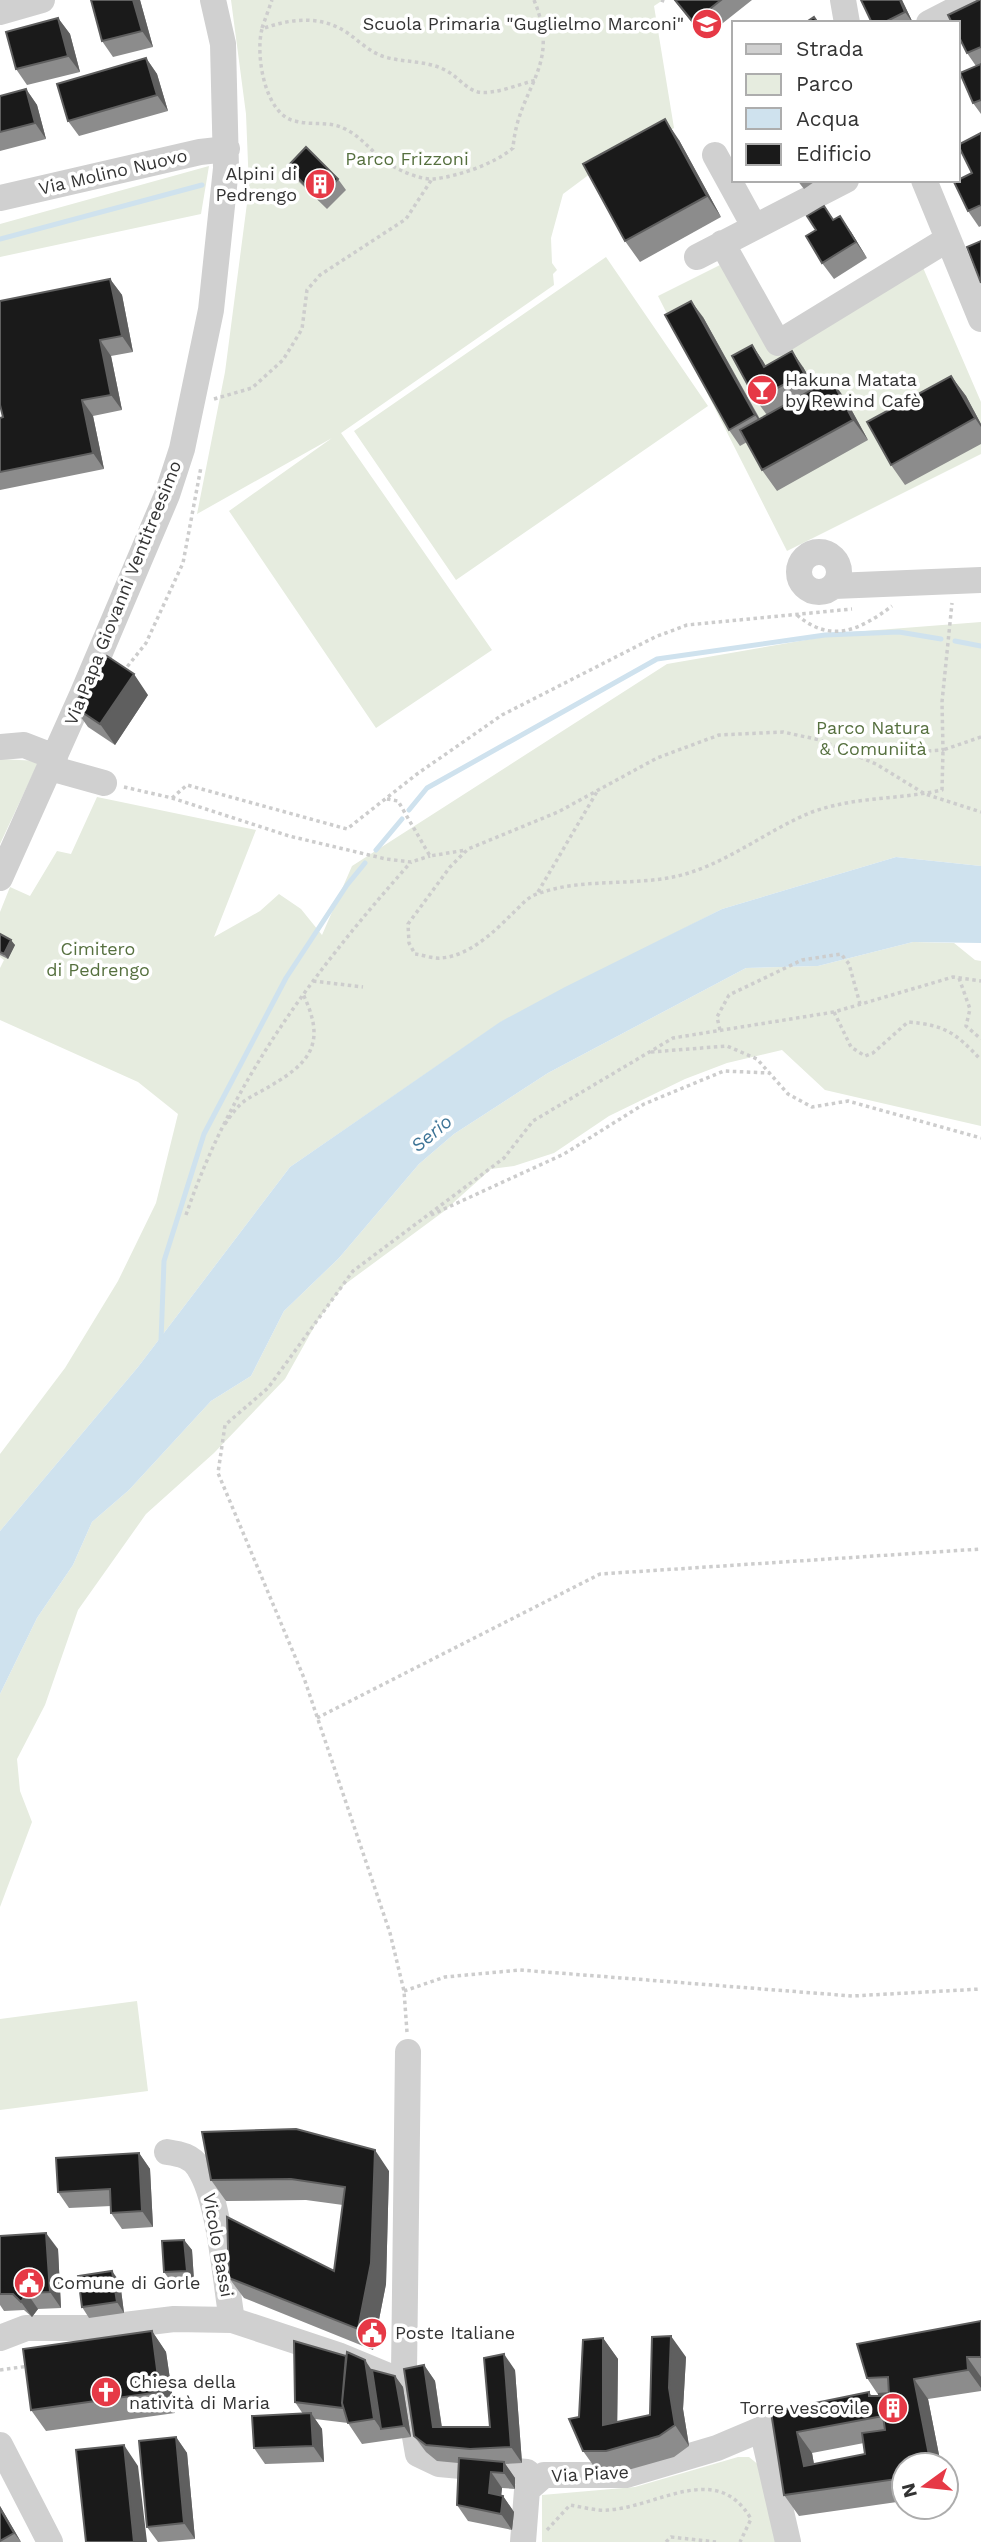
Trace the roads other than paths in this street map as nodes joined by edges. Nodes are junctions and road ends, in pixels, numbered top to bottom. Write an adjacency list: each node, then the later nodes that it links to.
1 (43, 0): 5 (street)
2 (213, 0): 8 (street, Via Papa Giovanni Ventitreesimo)
3 (843, 0): 6 (street)
4 (974, 0): 7 (street)
5 (0, 12)
6 (847, 21)
7 (933, 21)
8 (228, 149): 12 (street, Via Molino Nuovo); 21 (street, Via Papa Giovanni Ventitreesimo)
9 (715, 155): 13 (street)
10 (842, 182): 13 (street)
11 (925, 182): 14 (street)
12 (0, 198)
13 (754, 226): 15 (street)
14 (948, 239): 15 (street); 17 (street)
15 (722, 243): 16 (street)
16 (697, 257)
17 (981, 319)
18 (981, 580): 19 (street)
19 (834, 586)
20 (0, 747): 21 (street)
21 (52, 762): 22 (street); 23 (street, Via Papa Giovanni Ventitreesimo)
22 (104, 783)
23 (0, 878)
24 (408, 2058): 28 (street, Via Piave)
25 (167, 2152): 26 (street, Vicolo Bassi)
26 (232, 2320): 27 (street); 28 (street)
27 (0, 2338)
28 (408, 2384): 32 (street, Via Piave)
29 (830, 2413): 30 (street, Via Piave)
30 (762, 2429): 32 (street, Via Piave); 35 (street)
31 (0, 2445): 33 (street)
32 (536, 2480): 34 (street)
33 (50, 2542)
34 (523, 2542)
35 (788, 2542)

